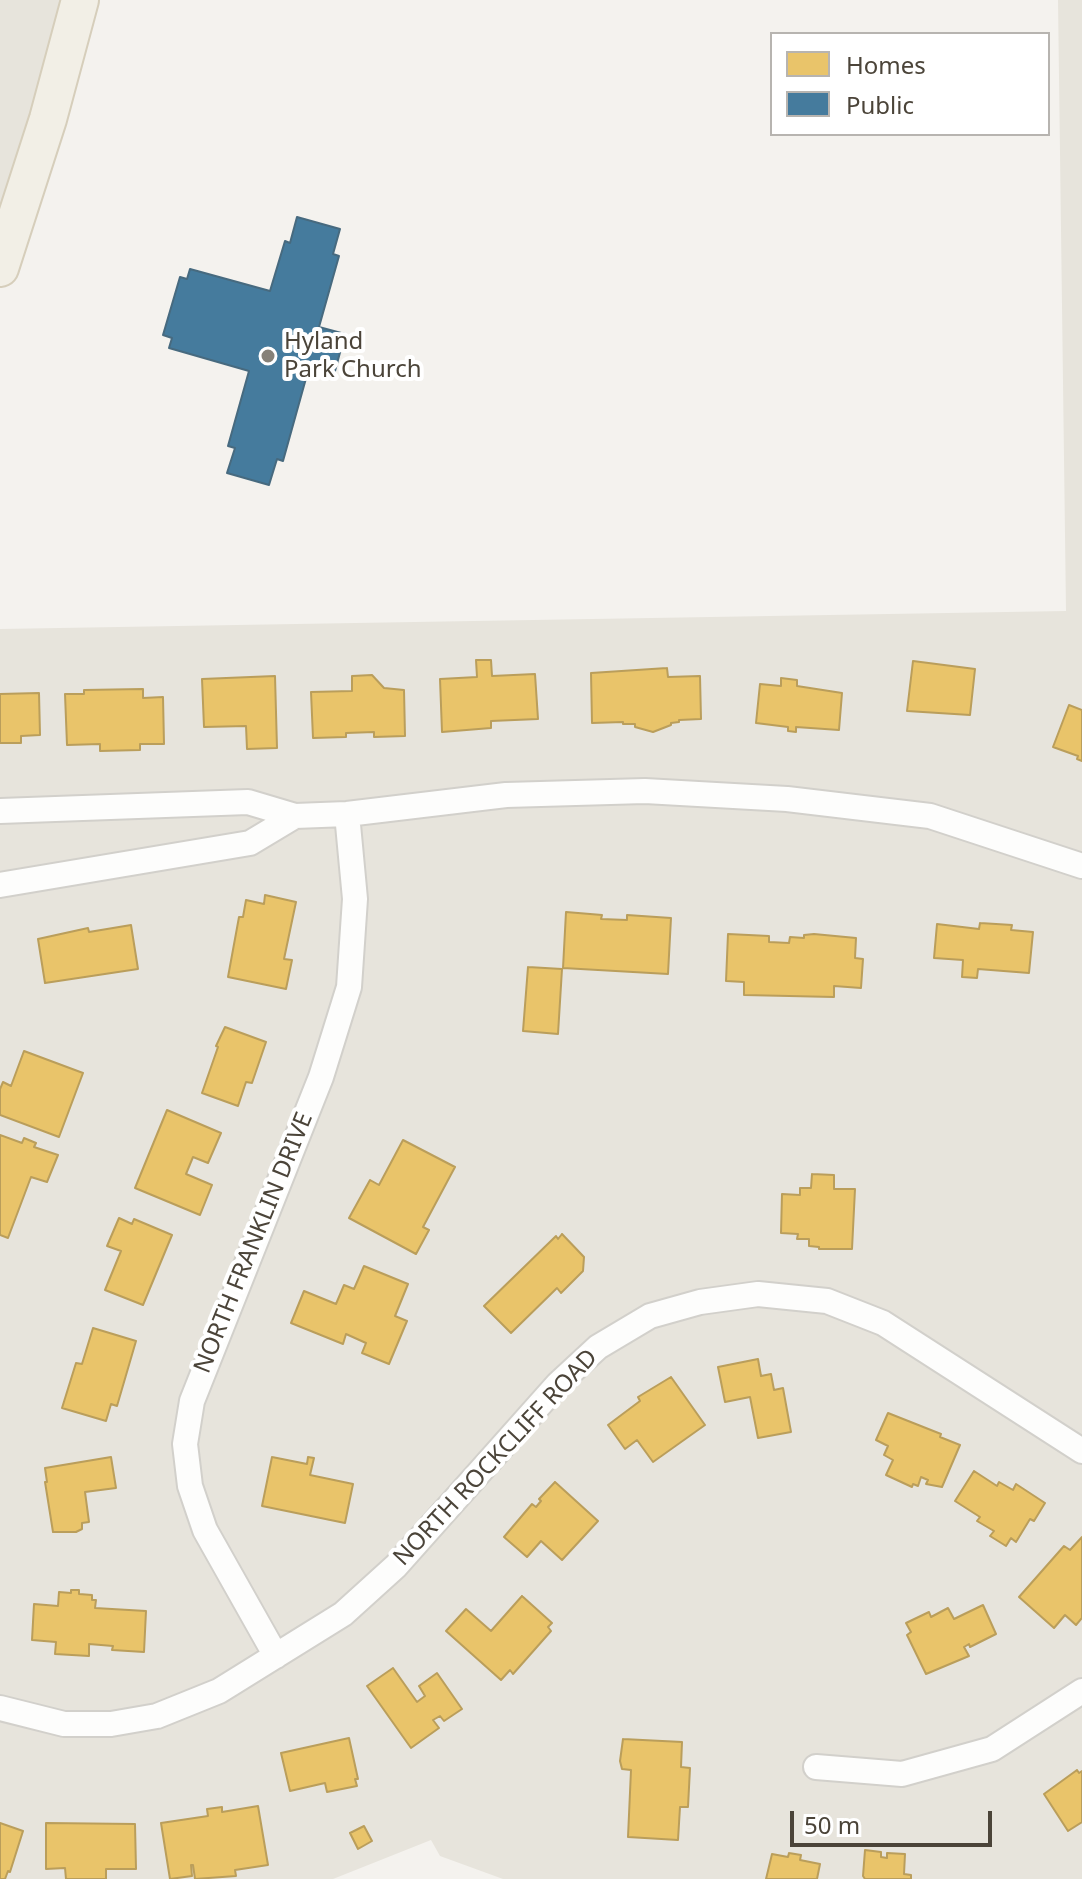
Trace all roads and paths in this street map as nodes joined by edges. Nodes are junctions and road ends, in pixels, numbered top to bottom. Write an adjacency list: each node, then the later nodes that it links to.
1 (80, 0): 2 (main road)
2 (0, 268)
3 (0, 811): 5 (street)
4 (347, 814): 5 (street); 6 (street); 9 (street, NORTH FRANKLIN DRIVE)
5 (295, 816): 7 (street)
6 (1082, 866)
7 (0, 885)
8 (1082, 1451): 9 (street, NORTH ROCKCLIFF ROAD)
9 (276, 1656): 11 (street, NORTH ROCKCLIFF ROAD)
10 (1082, 1691): 12 (street)
11 (0, 1708)
12 (816, 1767)

